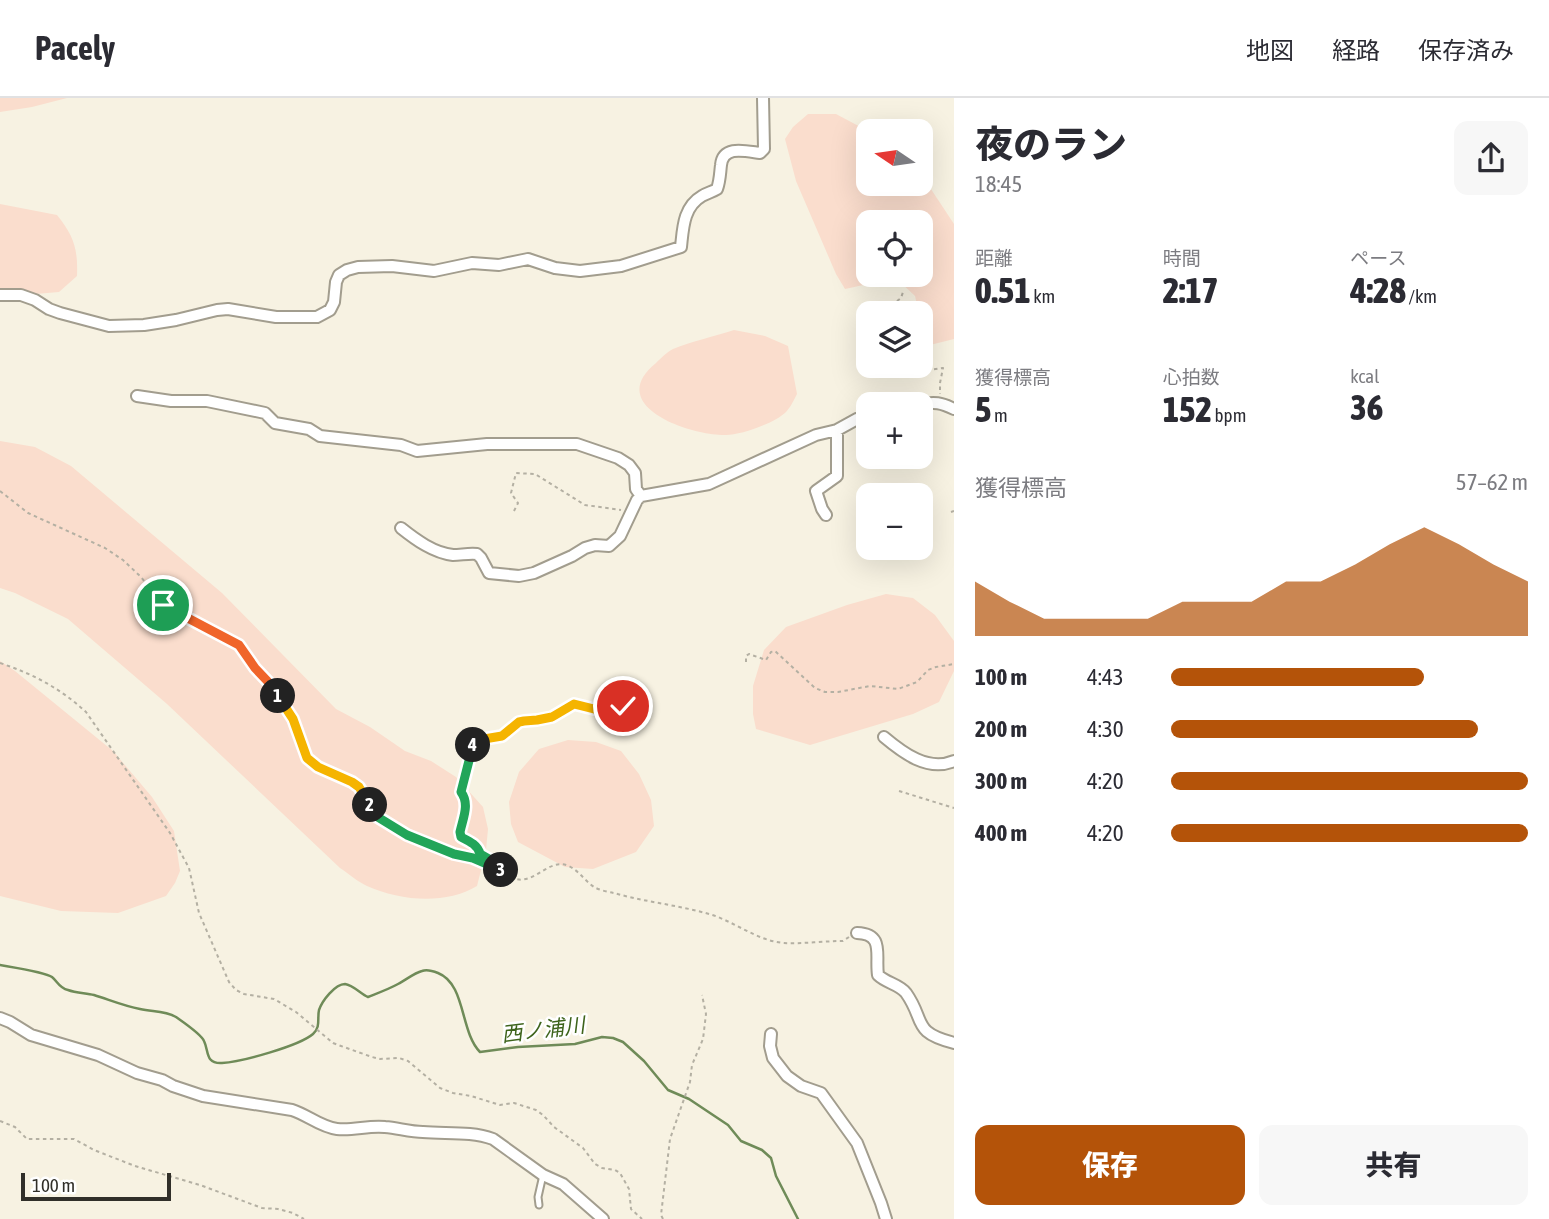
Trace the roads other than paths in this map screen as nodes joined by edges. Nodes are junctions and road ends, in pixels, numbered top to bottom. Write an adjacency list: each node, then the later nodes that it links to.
1 (763, 98): 2 (street)
2 (0, 295)
3 (137, 396): 8 (street)
4 (933, 402): 5 (street)
5 (954, 409)
6 (856, 419): 7 (street)
7 (837, 430): 8 (street); 9 (street)
8 (641, 495): 10 (street)
9 (826, 515)
10 (401, 528)
11 (884, 737): 12 (street)
12 (954, 761)
13 (857, 933): 16 (street)
14 (0, 1018): 17 (street)
15 (771, 1034): 20 (street)
16 (954, 1043)
17 (542, 1175): 18 (lane); 19 (street)
18 (539, 1205)
19 (603, 1219)
20 (886, 1219)

